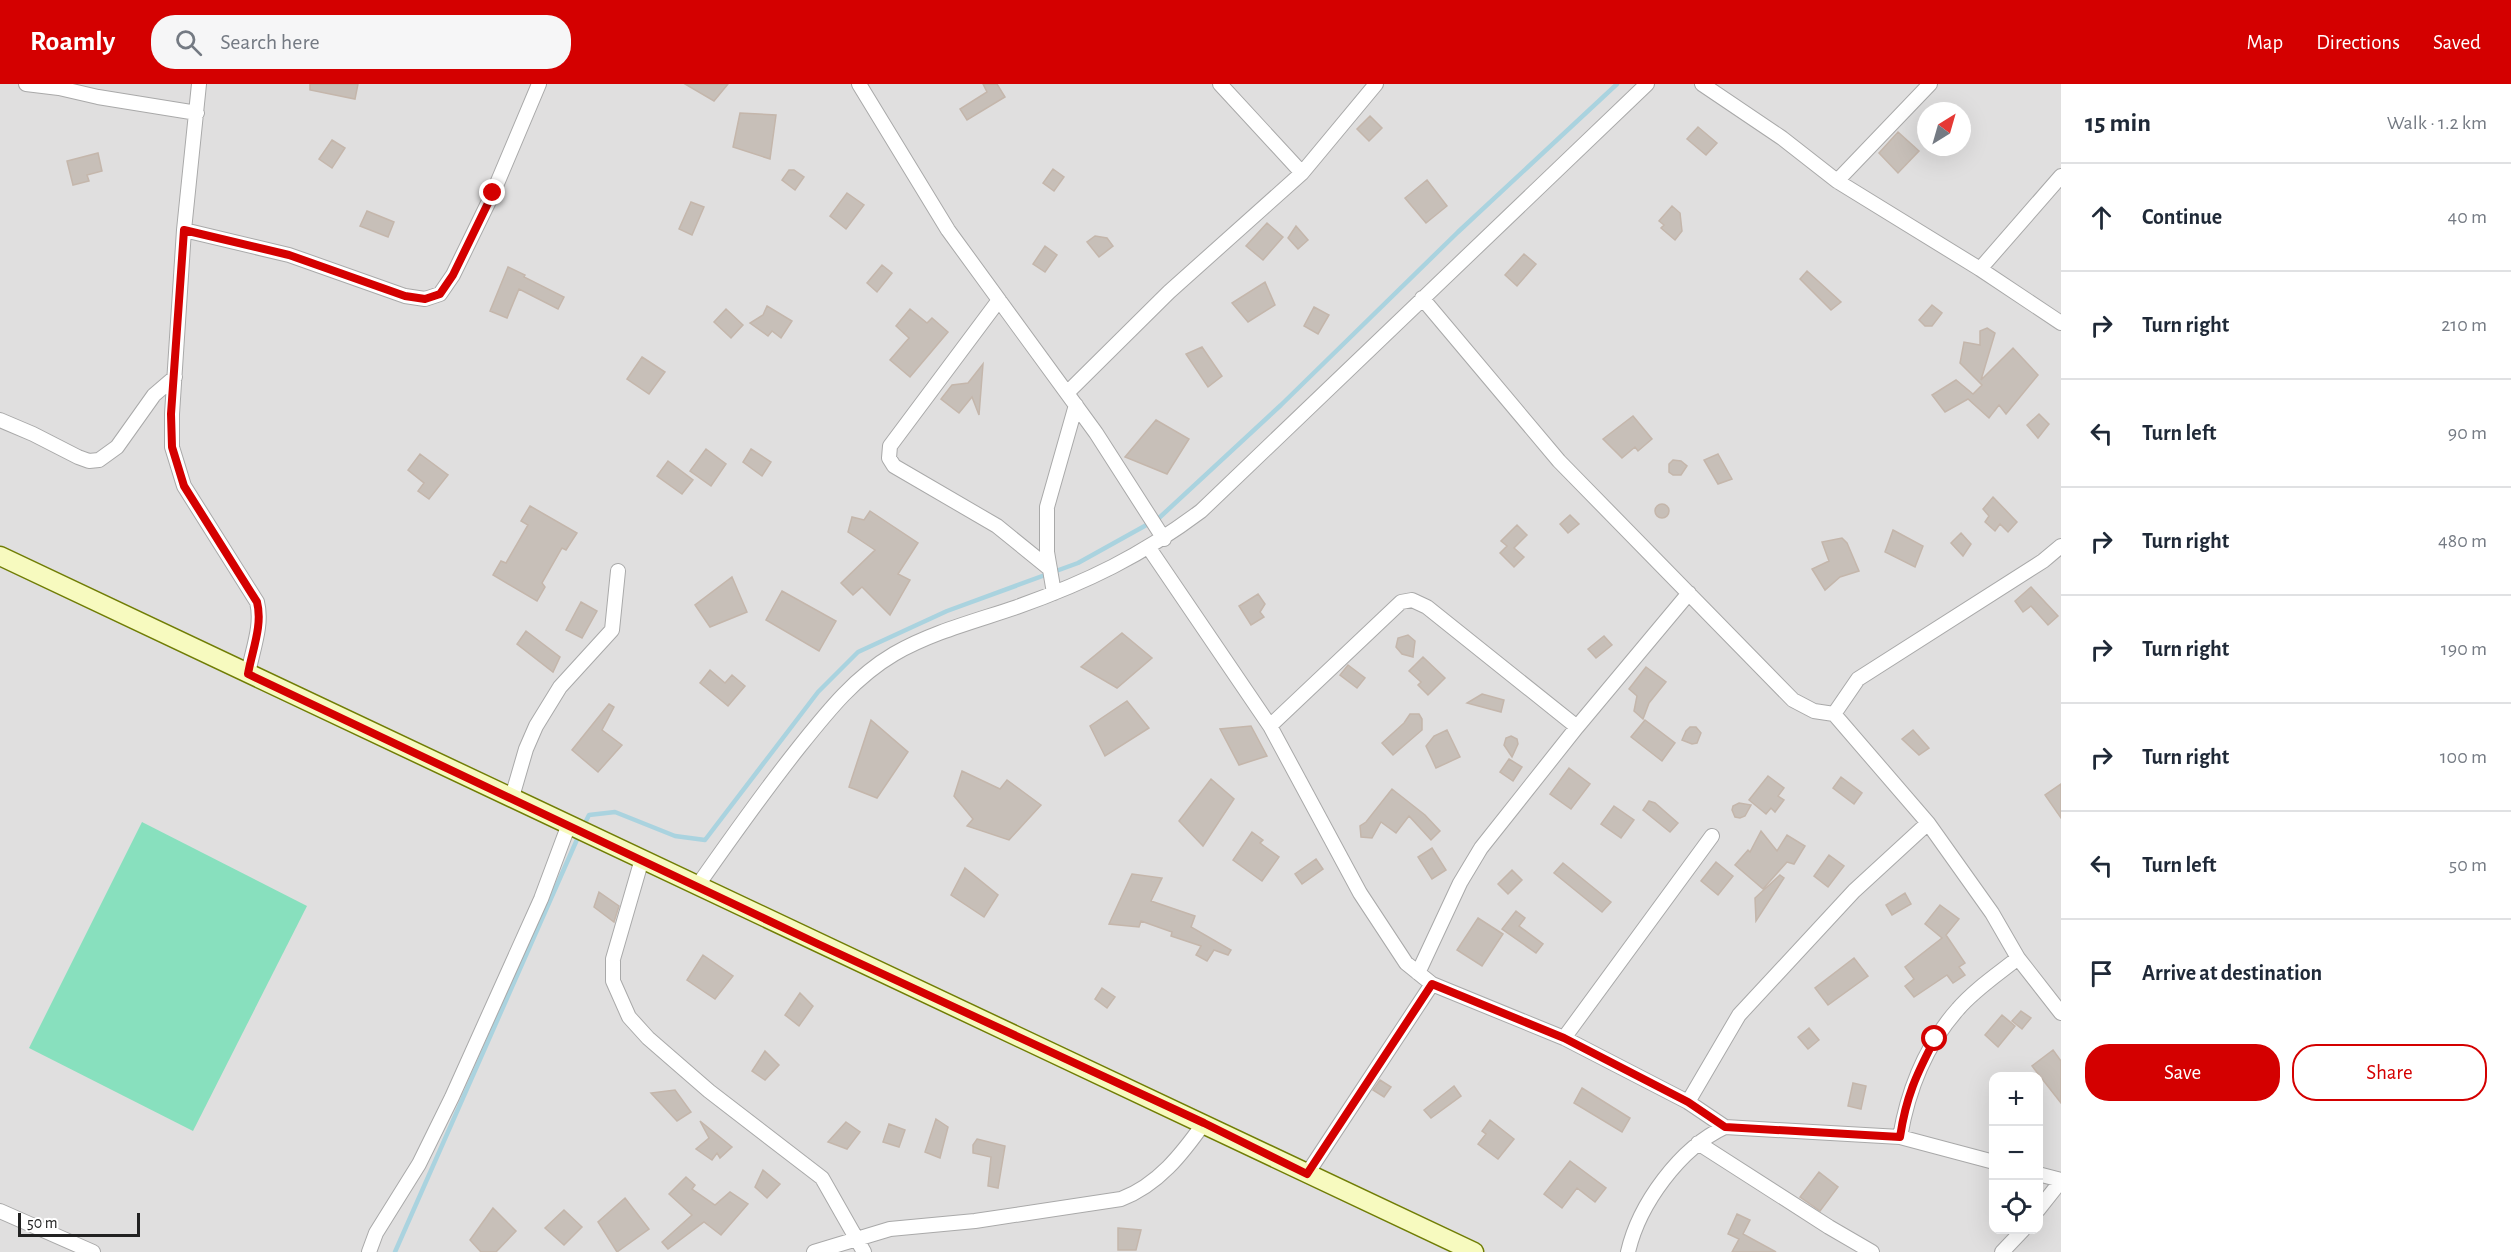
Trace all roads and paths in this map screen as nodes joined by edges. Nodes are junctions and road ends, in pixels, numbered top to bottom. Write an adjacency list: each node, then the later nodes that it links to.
1 (26, 84): 10 (street)
2 (198, 84): 10 (street)
3 (539, 84): 14 (street)
4 (859, 84): 17 (street)
5 (1220, 84): 11 (street)
6 (1376, 84): 11 (street)
7 (1647, 84): 16 (street)
8 (1702, 84): 13 (street)
9 (1930, 84): 13 (street)
10 (197, 113): 14 (street)
11 (1302, 173): 20 (street)
12 (2061, 176): 15 (street)
13 (1838, 180): 15 (street)
14 (184, 230): 19 (street)
15 (1980, 269): 18 (street)
16 (1422, 298): 23 (street); 30 (street)
17 (999, 300): 20 (street); 27 (street)
18 (2061, 323)
19 (174, 377): 22 (street); 31 (street)
20 (1067, 393): 21 (street)
21 (1076, 405): 23 (street); 27 (street)
22 (0, 420)
23 (1164, 539): 25 (street)
24 (2061, 546): 32 (street)
25 (1149, 548): 29 (street); 33 (street)
26 (0, 556): 31 (main road)
27 (1050, 569): 29 (street)
28 (618, 571): 35 (street)
29 (1054, 593): 40 (street)
30 (1689, 593): 32 (street); 34 (street)
31 (248, 674): 35 (main road)
32 (1834, 714): 36 (street)
33 (1270, 726): 34 (street); 42 (street)
34 (1577, 727): 42 (street)
35 (512, 797): 37 (main road)
36 (1928, 823): 41 (street); 46 (street)
37 (569, 824): 39 (main road); 60 (street)
38 (1712, 836): 45 (street)
39 (642, 859): 40 (main road); 58 (street)
40 (698, 885): 47 (main road)
41 (2018, 958): 44 (street); 49 (street)
42 (1418, 973): 43 (street)
43 (1432, 984): 45 (street); 52 (street)
44 (2061, 1014)
45 (1564, 1038): 46 (street)
46 (1688, 1102): 48 (street)
47 (1204, 1123): 52 (main road); 58 (street)
48 (1725, 1127): 49 (street); 50 (street)
49 (1900, 1137): 51 (street)
50 (1698, 1143): 64 (street); 65 (street)
51 (1989, 1161)
52 (1307, 1174): 63 (main road)
53 (2043, 1176): 54 (street)
54 (2061, 1181): 55 (street)
55 (2043, 1204)
56 (0, 1211): 59 (street)
57 (2019, 1234): 66 (street)
58 (858, 1239): 61 (street); 62 (street)
59 (93, 1252)
60 (369, 1252)
61 (814, 1252)
62 (864, 1252)
63 (1474, 1252)
64 (1628, 1252)
65 (1872, 1252)
66 (2002, 1252)

